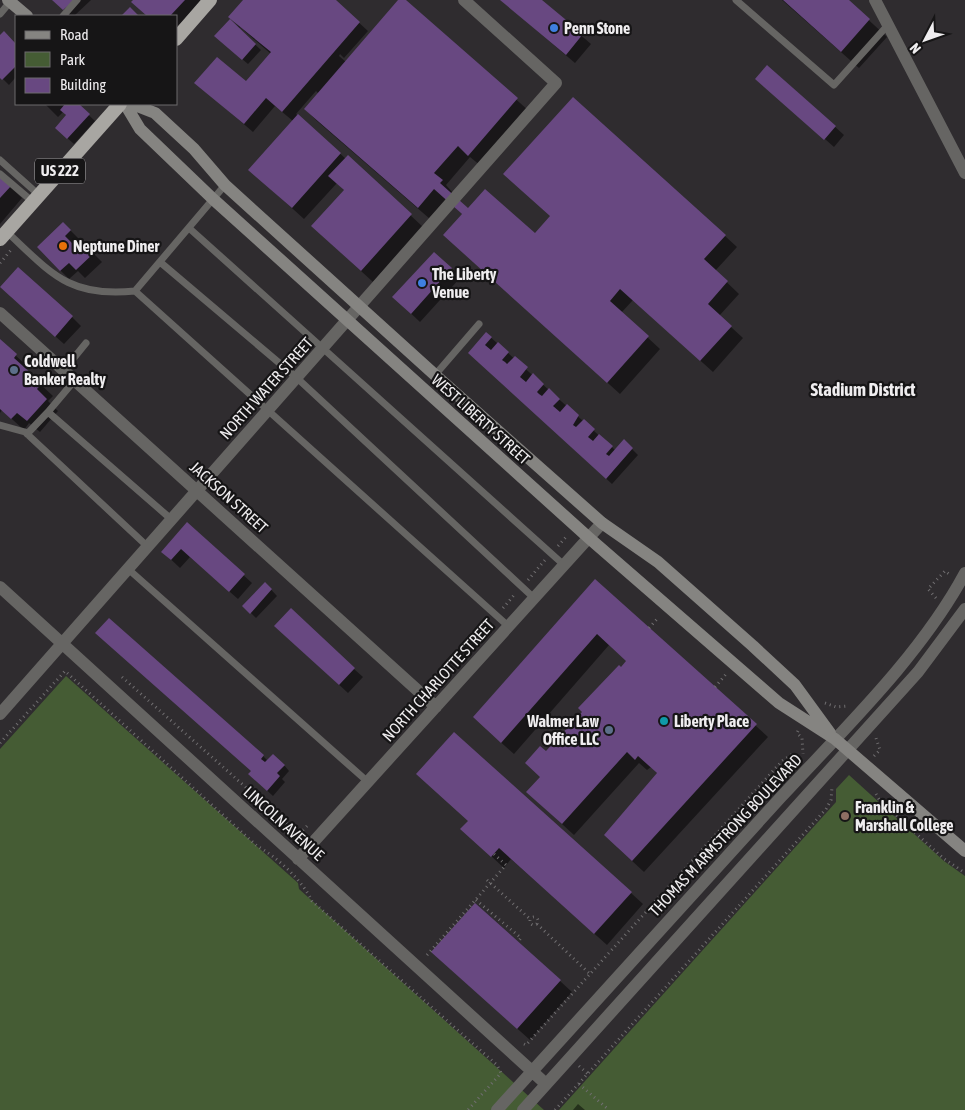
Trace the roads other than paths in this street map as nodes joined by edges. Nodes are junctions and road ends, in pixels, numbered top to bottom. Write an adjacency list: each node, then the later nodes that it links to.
1 (77, 0): 9 (lane)
2 (210, 0): 11 (highway)
3 (464, 0): 25 (street, NORTH WATER STREET)
4 (736, 0): 10 (lane)
5 (875, 0): 10 (street)
6 (9, 1): 7 (lane); 8 (main road)
7 (0, 14)
8 (26, 15)
9 (64, 15)
10 (887, 26): 16 (street)
11 (178, 37)
12 (119, 105): 19 (highway, US 222)
13 (126, 105): 20 (main road, WEST LIBERTY STREET)
14 (134, 105): 18 (main road, WEST LIBERTY STREET)
15 (0, 160): 19 (lane)
16 (965, 173)
17 (0, 174): 19 (lane)
18 (225, 185): 20 (lane); 25 (main road, WEST LIBERTY STREET)
19 (36, 198): 22 (highway, US 222)
20 (213, 199): 21 (lane); 27 (main road, WEST LIBERTY STREET)
21 (188, 228): 23 (lane); 30 (lane)
22 (3, 235): 24 (lane)
23 (160, 262): 24 (lane); 33 (lane)
24 (135, 291): 35 (lane)
25 (360, 307): 27 (street, NORTH WATER STREET); 32 (main road, WEST LIBERTY STREET)
26 (0, 313): 31 (street, JACKSON STREET)
27 (348, 321): 30 (street, NORTH WATER STREET); 42 (main road, WEST LIBERTY STREET)
28 (479, 324): 32 (lane)
29 (86, 343): 31 (lane)
30 (322, 350): 33 (street, NORTH WATER STREET); 44 (lane)
31 (64, 370): 34 (street, JACKSON STREET)
32 (435, 375): 41 (main road, WEST LIBERTY STREET)
33 (297, 378): 35 (street, NORTH WATER STREET); 48 (lane)
34 (75, 380): 36 (lane); 39 (street, JACKSON STREET)
35 (268, 411): 39 (street, NORTH WATER STREET); 50 (lane)
36 (48, 412): 38 (lane); 40 (lane)
37 (0, 425): 38 (lane)
38 (27, 434): 43 (lane)
39 (197, 490): 40 (street, NORTH WATER STREET); 52 (street, JACKSON STREET)
40 (171, 519): 43 (street, NORTH WATER STREET)
41 (602, 523): 42 (street, NORTH CHARLOTTE STREET); 54 (main road, WEST LIBERTY STREET)
42 (588, 538): 44 (street, NORTH CHARLOTTE STREET); 54 (main road, WEST LIBERTY STREET)
43 (147, 546): 45 (street, NORTH WATER STREET)
44 (564, 565): 48 (street, NORTH CHARLOTTE STREET)
45 (127, 568): 51 (street, NORTH WATER STREET); 57 (lane)
46 (960, 572): 55 (street, THOMAS M ARMSTRONG BOULEVARD)
47 (0, 587): 51 (street, LINCOLN AVENUE)
48 (534, 598): 50 (street, NORTH CHARLOTTE STREET)
49 (965, 609): 56 (street, THOMAS M ARMSTRONG BOULEVARD)
50 (508, 626): 52 (street, NORTH CHARLOTTE STREET)
51 (63, 643): 53 (street, NORTH WATER STREET); 59 (street, LINCOLN AVENUE)
52 (436, 706): 57 (street, NORTH CHARLOTTE STREET)
53 (0, 714)
54 (811, 717): 55 (main road, WEST LIBERTY STREET)
55 (835, 739): 56 (main road, WEST LIBERTY STREET); 60 (street, THOMAS M ARMSTRONG BOULEVARD)
56 (847, 750): 58 (main road, WEST LIBERTY STREET); 61 (street, THOMAS M ARMSTRONG BOULEVARD)
57 (368, 782): 59 (street, NORTH CHARLOTTE STREET)
58 (965, 851)
59 (298, 859): 60 (street, LINCOLN AVENUE)
60 (531, 1071): 61 (street, LINCOLN AVENUE); 62 (street, THOMAS M ARMSTRONG BOULEVARD)
61 (546, 1084): 63 (street, THOMAS M ARMSTRONG BOULEVARD)
62 (497, 1110)
63 (523, 1110)

